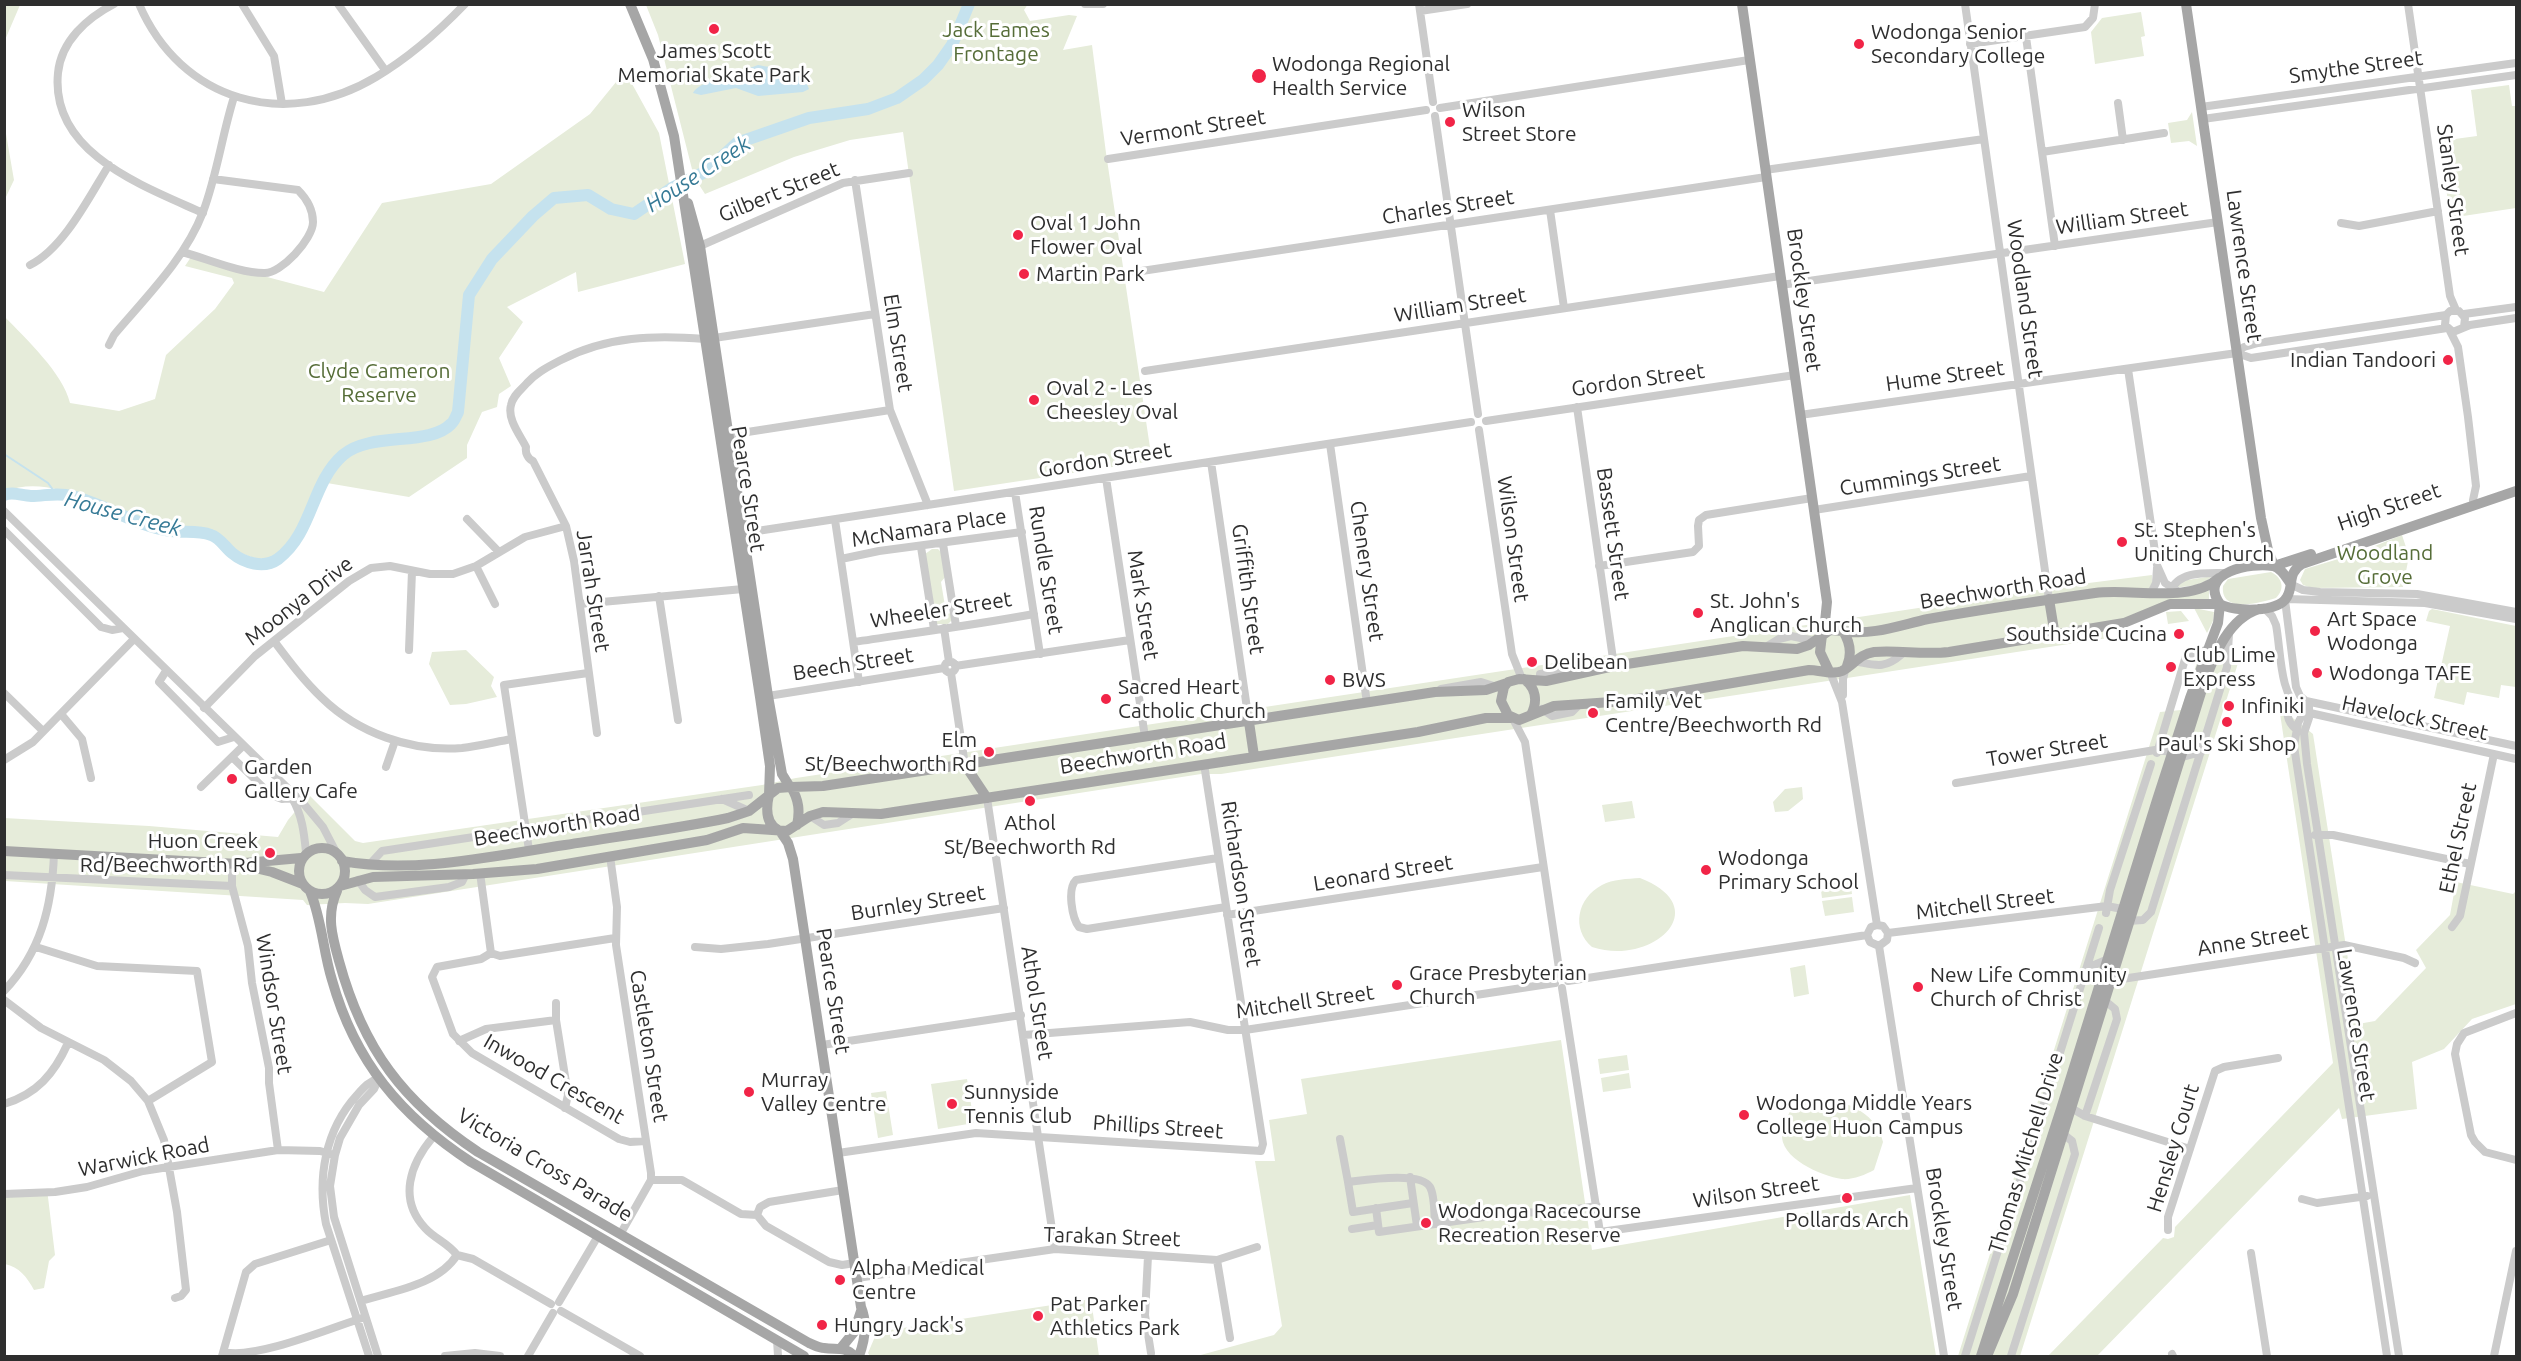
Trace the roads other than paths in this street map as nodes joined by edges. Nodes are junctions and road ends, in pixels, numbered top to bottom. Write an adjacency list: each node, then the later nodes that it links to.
1 (114, 4): 43 (street)
2 (139, 4): 28 (street)
3 (242, 4): 31 (street)
4 (338, 4): 20 (street)
5 (630, 4): 55 (main road, Pearce Street)
6 (1085, 4): 7 (street)
7 (1103, 4)
8 (1467, 4): 15 (street)
9 (1742, 4): 18 (main road, Brockley Street)
10 (1965, 4): 17 (street, Woodland Street)
11 (2095, 4): 16 (street)
12 (2186, 4): 33 (main road, Lawrence Street)
13 (2408, 4): 23 (street)
14 (462, 5): 20 (street)
15 (1420, 8): 32 (street)
16 (2026, 37): 17 (street); 41 (street)
17 (1970, 44): 39 (street, Woodland Street)
18 (1749, 60): 32 (street); 45 (main road, Brockley Street)
19 (2517, 63): 21 (street, Smythe Street)
20 (385, 70): 31 (street)
21 (2445, 72): 23 (street, Smythe Street); 25 (street)
22 (2517, 75): 25 (street, Smythe Street)
23 (2419, 77): 24 (street, Smythe Street); 26 (street, Stanley Street)
24 (2378, 82): 27 (street); 29 (street, Smythe Street)
25 (2447, 85): 26 (street, Smythe Street)
26 (2421, 89): 27 (street, Smythe Street); 49 (street, Stanley Street)
27 (2380, 94): 35 (street, Smythe Street)
28 (234, 97): 31 (street); 46 (street)
29 (2246, 101): 33 (street, Smythe Street); 35 (street)
30 (2118, 103): 40 (street)
31 (282, 104)
32 (1437, 105): 34 (street); 36 (street)
33 (2201, 107): 37 (main road, Lawrence Street)
34 (1426, 110): 36 (street); 42 (street, Vermont Street)
35 (2248, 113): 37 (street, Smythe Street)
36 (1435, 116): 53 (street)
37 (2203, 119): 51 (main road, Lawrence Street)
38 (2164, 133): 40 (street)
39 (1984, 139): 45 (street, Charles Street); 57 (street, Woodland Street)
40 (2122, 140): 41 (street)
41 (2042, 152): 54 (street)
42 (1108, 159)
43 (109, 165): 50 (street); 58 (street)
44 (909, 173): 47 (street, Gilbert Street)
45 (1766, 173): 48 (street, Charles Street); 60 (main road, Brockley Street)
46 (213, 179): 50 (street); 56 (street)
47 (855, 180): 55 (street, Gilbert Street); 64 (street, Elm Street)
48 (1550, 210): 53 (street, Charles Street); 62 (street)
49 (2438, 211): 52 (street); 63 (street, Stanley Street)
50 (203, 213): 56 (street)
51 (2218, 222): 54 (street, William Street); 76 (main road, Lawrence Street)
52 (2341, 223)
53 (1450, 225): 59 (street, Charles Street); 66 (street)
54 (2055, 246): 57 (street, William Street)
55 (696, 247): 72 (main road, Pearce Street)
56 (182, 252): 74 (street)
57 (2000, 254): 60 (street, William Street); 81 (street, Woodland Street)
58 (30, 266)
59 (1135, 272)
60 (1781, 281): 62 (street, William Street); 80 (main road, Brockley Street)
61 (2515, 307): 63 (street, Hume Street); 65 (street)
62 (1564, 308): 66 (street, William Street)
63 (2453, 313): 67 (street, Hume Street); 68 (street); 69 (street)
64 (875, 314): 72 (street, Jarrah Street); 83 (street, Elm Street)
65 (2516, 319): 68 (street)
66 (1463, 323): 79 (street, William Street); 84 (street)
67 (2393, 324): 70 (street, Hume Street); 71 (street)
68 (2464, 327): 69 (street)
69 (2449, 330): 71 (street, Hume Street); 98 (street)
70 (2315, 336): 73 (street, Hume Street); 75 (street)
71 (2395, 336): 75 (street, Hume Street)
72 (710, 339): 89 (main road, Pearce Street); 104 (street, Jarrah Street); 107 (main road, Pearce Street)
73 (2258, 343): 76 (street, Hume Street); 77 (street)
74 (109, 345)
75 (2317, 348): 77 (street, Hume Street)
76 (2237, 353): 77 (street, Hume Street); 78 (street, Hume Street); 108 (main road, Lawrence Street)
77 (2260, 356)
78 (2128, 369): 81 (street, Hume Street); 113 (street)
79 (1145, 371)
80 (1795, 375): 82 (street, Gordon Street); 85 (main road, Brockley Street)
81 (2018, 384): 85 (street, Hume Street); 92 (street, Woodland Street)
82 (1576, 407): 86 (street, Gordon Street); 115 (street, Bassett Street)
83 (890, 410): 89 (street); 99 (street, Elm Street)
84 (1478, 414): 86 (street); 87 (street)
85 (1800, 415): 97 (main road, Brockley Street)
86 (1486, 421): 88 (street)
87 (1471, 422): 88 (street); 90 (street, Gordon Street)
88 (1479, 429): 152 (street, Wilson Street)
89 (728, 435): 107 (main road, Pearce Street)
90 (1330, 444): 91 (street, Gordon Street); 167 (street, Chenery Street)
91 (1211, 462): 93 (street, Gordon Street); 174 (street, Griffith Street)
92 (2031, 476): 100 (street, Cummings Street); 125 (street, Woodland Street)
93 (1106, 478): 96 (street, Gordon Street); 146 (street, Mark Street)
94 (2517, 485): 98 (main road, High Street)
95 (2517, 491): 120 (main road, High Street)
96 (1015, 492): 99 (street, Gordon Street); 106 (street, Rundle Street)
97 (1812, 498): 100 (main road, Brockley Street); 115 (street, Cummings Street)
98 (2473, 500): 116 (main road, High Street)
99 (928, 505): 103 (street, Gordon Street)
100 (1814, 510): 128 (main road, Brockley Street)
101 (6, 516): 137 (street)
102 (467, 519): 111 (street)
103 (835, 520): 107 (street, Gordon Street); 112 (street)
104 (566, 526): 111 (street, Moonya Drive); 130 (street, Jarrah Street)
105 (4, 530): 137 (street)
106 (1022, 532): 109 (street, McNamara Place); 133 (street, Rundle Street)
107 (740, 533): 121 (main road, Pearce Street)
108 (2264, 534): 116 (main road, Lawrence Street); 117 (main road, Lawrence Street)
109 (943, 544): 110 (street, McNamara Place); 136 (street)
110 (921, 547): 112 (street, McNamara Place); 139 (street)
111 (498, 551): 114 (street, Moonya Drive)
112 (841, 559): 148 (street)
113 (2157, 565): 122 (street); 123 (street)
114 (476, 566): 118 (street, Moonya Drive); 129 (street)
115 (1599, 566): 154 (street, Bassett Street)
116 (2274, 566): 117 (main road, High Street); 120 (main road)
117 (2251, 567): 119 (main road, Beechworth Road)
118 (412, 571): 147 (street, Moonya Drive); 150 (street)
119 (2222, 575): 122 (main road, Beechworth Road); 131 (main road, Thomas Mitchell Drive)
120 (2290, 583): 126 (street); 127 (main road)
121 (747, 588): 124 (street); 163 (main road, Pearce Street)
122 (2173, 591): 123 (main road, Beechworth Road)
123 (2151, 593): 125 (main road, Beechworth Road)
124 (659, 596): 130 (street); 173 (street)
125 (2049, 599): 140 (main road, Beechworth Road); 143 (main road)
126 (2426, 599): 127 (street); 134 (street)
127 (2285, 600): 132 (main road); 135 (street)
128 (1827, 602): 140 (main road, Brockley Street); 142 (main road, Brockley Street)
129 (495, 604)
130 (580, 604): 158 (street, Jarrah Street)
131 (2219, 604): 132 (main road); 143 (main road); 149 (main road, Thomas Mitchell Drive)
132 (2262, 608): 141 (main road, Thomas Mitchell Drive); 144 (street)
133 (1034, 614): 136 (street, Wheeler Street); 151 (street, Rundle Street)
134 (2515, 616)
135 (2287, 624): 144 (street); 166 (street)
136 (956, 626): 138 (street, Wheeler Street)
137 (123, 628): 145 (street)
138 (944, 628): 139 (street, Wheeler Street); 155 (street)
139 (934, 629): 148 (street, Wheeler Street)
140 (1841, 630): 142 (main road); 153 (main road)
141 (2230, 630): 187 (street); 190 (main road, Thomas Mitchell Drive)
142 (1820, 636): 154 (main road); 157 (main road)
143 (2055, 636): 153 (main road)
144 (2278, 637): 165 (street)
145 (134, 639): 156 (street); 170 (street)
146 (1130, 640): 151 (street, Beech Street); 178 (street, Mark Street)
147 (274, 641): 168 (street, Moonya Drive); 182 (street)
148 (854, 642): 160 (street)
149 (2209, 649): 188 (street); 190 (main road, Thomas Mitchell Drive)
150 (409, 650)
151 (1040, 654): 155 (street, Beech Street)
152 (1512, 654): 159 (street, Wilson Street); 161 (street, Wilson Street)
153 (1849, 665): 157 (main road); 164 (street)
154 (1614, 666): 159 (main road)
155 (950, 667): 160 (street, Beech Street); 197 (street)
156 (166, 670): 168 (street); 179 (street)
157 (1829, 671): 164 (street); 171 (main road)
158 (588, 673): 177 (street, Jarrah Street); 181 (street)
159 (1523, 679): 161 (main road); 171 (main road)
160 (859, 682): 163 (street, Beech Street)
161 (1504, 684): 167 (main road, Beechworth Road); 172 (main road)
162 (4, 693): 176 (street)
163 (764, 697): 205 (main road, Pearce Street); 208 (main road, Pearce Street)
164 (1842, 702): 243 (street)
165 (2291, 702): 169 (street, Havelock Street); 175 (street)
166 (2309, 702): 169 (street, Lawrence Street); 180 (street, Havelock Street)
167 (1367, 704): 174 (main road, Beechworth Road)
168 (204, 708): 179 (street)
169 (2306, 713): 175 (street, Lawrence Street); 186 (street, Havelock Street); 216 (street, Lawrence Street)
170 (61, 714): 176 (street); 200 (street)
171 (1530, 715): 172 (main road); 183 (street)
172 (1512, 718): 183 (street); 191 (main road, Beechworth Road)
173 (678, 720)
174 (1249, 722): 178 (main road, Beechworth Road); 191 (main road)
175 (2296, 729): 217 (street, Lawrence Street)
176 (43, 731): 194 (street)
177 (597, 733)
178 (1145, 737): 197 (main road, Beechworth Road)
179 (234, 738): 184 (street)
180 (2481, 738): 185 (street, Havelock Street); 186 (street)
181 (512, 739): 182 (street); 214 (street)
182 (395, 741): 198 (street)
183 (1525, 742): 229 (street)
184 (243, 746): 192 (street); 203 (street)
185 (2517, 746)
186 (2480, 751): 189 (street, Havelock Street)
187 (2201, 752): 190 (street); 242 (street)
188 (2157, 753): 190 (street, Tower Street); 201 (street, Tower Street)
189 (2494, 754): 193 (street, Havelock Street); 228 (street, Ethel Street)
190 (2176, 755): 199 (main road, Thomas Mitchell Drive); 206 (main road, Thomas Mitchell Drive)
191 (1254, 756): 195 (main road, Beechworth Road)
192 (232, 757): 204 (street); 209 (street)
193 (2517, 759)
194 (4, 760)
195 (1204, 764): 210 (main road, Beechworth Road); 225 (street, Richardson Street)
196 (2151, 764): 202 (street)
197 (965, 765): 205 (main road, Beechworth Road); 210 (main road)
198 (386, 767)
199 (2165, 776): 202 (street); 206 (main road, Thomas Mitchell Drive)
200 (91, 778)
201 (1956, 783)
202 (2145, 784): 240 (street)
203 (282, 785): 209 (street); 223 (street)
204 (201, 787)
205 (791, 787): 208 (main road); 213 (main road)
206 (2166, 788): 242 (main road, Thomas Mitchell Drive)
207 (749, 795): 211 (street, Beechworth Road)
208 (769, 795): 212 (main road, Beechworth Road); 215 (main road)
209 (292, 798): 221 (street)
210 (987, 798): 213 (main road, Beechworth Road); 239 (street, Athol Street)
211 (721, 799): 212 (street); 214 (street, Beechworth Road)
212 (749, 811): 218 (main road, Beechworth Road)
213 (796, 825): 215 (main road); 224 (main road, Pearce Street)
214 (526, 829): 218 (street); 227 (street, Beechworth Road)
215 (779, 831): 222 (main road, Beechworth Road); 224 (main road, Pearce Street)
216 (2319, 835): 217 (street); 228 (street); 251 (street, Lawrence Street)
217 (2307, 837): 254 (street, Lawrence Street)
218 (529, 850): 227 (main road, Beechworth Road); 230 (main road)
219 (4, 851): 220 (main road)
220 (54, 854): 226 (main road); 234 (street)
221 (304, 855): 223 (main road); 226 (main road); 237 (main road)
222 (610, 856): 230 (main road, Beechworth Road); 248 (street, Castleton Street)
223 (339, 857): 227 (main road, Beechworth Road); 238 (main road)
224 (793, 858): 249 (main road, Pearce Street)
225 (1218, 858): 241 (street, Richardson Street); 241 (street, Leonard Street)
226 (235, 864): 236 (street, Windsor Street); 237 (main road)
227 (370, 864)
228 (2470, 864): 244 (street, Ethel Street)
229 (1544, 867): 241 (street, Leonard Street); 260 (street)
230 (537, 869): 231 (main road, Beechworth Road)
231 (480, 873): 232 (main road, Beechworth Road); 255 (street)
232 (466, 874): 235 (main road, Beechworth Road); 235 (street, Beechworth Road)
233 (4, 875): 234 (street)
234 (53, 878): 236 (street); 252 (street)
235 (358, 880): 238 (main road, Beechworth Road)
236 (232, 886): 291 (street, Windsor Street)
237 (306, 888): 238 (main road); 277 (main road, Victoria Cross Parade)
238 (339, 888): 276 (main road, Victoria Cross Parade)
239 (1004, 908): 249 (street, Burnley Street); 266 (street, Athol Street)
240 (2107, 910): 242 (street, Mitchell Street); 246 (street, Mitchell Street)
241 (1227, 911): 268 (street, Richardson Street)
242 (2123, 916): 256 (main road, Thomas Mitchell Drive); 259 (main road, Thomas Mitchell Drive)
243 (1877, 925): 246 (street); 247 (street)
244 (2452, 927)
245 (2099, 928): 258 (street, Thomas Mitchell Drive)
246 (1888, 933): 250 (street)
247 (1867, 935): 250 (street); 260 (street, Mitchell Street)
248 (615, 938): 255 (street, Inwood Crescent); 289 (street, Castleton Street)
249 (806, 938): 253 (street, Burnley Street); 272 (main road, Pearce Street)
250 (1880, 946): 301 (street, Brockley Street)
251 (2335, 946): 254 (street, Anne Street); 257 (street, Anne Street); 273 (street, Lawrence Street)
252 (36, 947): 261 (street); 278 (street)
253 (695, 947)
254 (2325, 948): 259 (street, Anne Street); 274 (street, Lawrence Street)
255 (491, 953): 270 (street, Inwood Crescent)
256 (2106, 960): 258 (street); 259 (main road, Thomas Mitchell Drive)
257 (2415, 963)
258 (2087, 968): 309 (street, Thomas Mitchell Drive)
259 (2108, 974): 262 (main road, Thomas Mitchell Drive)
260 (1561, 982): 268 (street, Mitchell Street); 308 (street)
261 (4, 991)
262 (2099, 998): 281 (main road, Thomas Mitchell Drive); 282 (street)
263 (4, 1000): 271 (street)
264 (556, 1003): 267 (street)
265 (2517, 1013): 296 (street)
266 (1021, 1016): 269 (street, Athol Street); 272 (street)
267 (556, 1020): 270 (street); 280 (street)
268 (1245, 1030): 269 (street, Mitchell Street); 292 (street, Richardson Street)
269 (1024, 1035): 285 (street, Athol Street)
270 (459, 1041): 280 (street, Inwood Crescent)
271 (68, 1043): 278 (street); 279 (street)
272 (822, 1045): 294 (main road, Pearce Street)
273 (2352, 1051): 274 (street); 304 (street, Lawrence Street)
274 (2340, 1053): 305 (street, Lawrence Street)
275 (2278, 1058): 290 (street, Hensley Court)
276 (387, 1069): 277 (main road); 313 (main road, Victoria Cross Parade)
277 (379, 1078): 284 (main road, Victoria Cross Parade); 293 (street)
278 (148, 1101): 297 (street)
279 (4, 1104)
280 (565, 1108): 289 (street, Inwood Crescent)
281 (2067, 1111): 282 (street); 283 (main road, Thomas Mitchell Drive); 286 (main road, Thomas Mitchell Drive)
282 (2085, 1116): 290 (street)
283 (2063, 1134): 286 (main road); 295 (street, Thomas Mitchell Drive); 311 (main road, Thomas Mitchell Drive)
284 (432, 1137): 321 (main road, Victoria Cross Parade); 328 (street)
285 (1039, 1137): 292 (street, Phillips Street); 294 (street, Phillips Street); 325 (street, Athol Street)
286 (2052, 1138): 311 (main road, Thomas Mitchell Drive)
287 (2079, 1138): 295 (street)
288 (1340, 1139): 300 (street)
289 (646, 1141): 299 (street, Castleton Street)
290 (2190, 1149): 318 (street, Hensley Court)
291 (278, 1150): 293 (street, Warwick Road); 297 (street, Warwick Road)
292 (1261, 1151)
293 (331, 1153): 323 (street); 334 (street)
294 (838, 1154): 302 (main road, Pearce Street)
295 (2075, 1154): 364 (street)
296 (2517, 1160)
297 (170, 1167): 303 (street, Warwick Road); 333 (street)
298 (1410, 1178): 300 (street); 307 (street); 314 (street)
299 (651, 1180): 312 (street); 320 (street)
300 (1348, 1182): 310 (street)
301 (1917, 1188): 319 (street, Wilson Street); 340 (street, Brockley Street)
302 (843, 1190): 312 (street); 331 (main road, Pearce Street)
303 (4, 1194)
304 (2374, 1195): 305 (street); 335 (street, Lawrence Street)
305 (2363, 1197): 306 (street); 337 (street, Lawrence Street)
306 (2302, 1199)
307 (1413, 1203): 310 (street); 316 (street)
308 (1597, 1206): 314 (street); 319 (street)
309 (2012, 1207): 311 (street); 341 (street, Thomas Mitchell Drive)
310 (1376, 1208): 315 (street)
311 (2032, 1213): 344 (main road, Thomas Mitchell Drive); 363 (main road, Thomas Mitchell Drive)
312 (757, 1215): 331 (street)
313 (605, 1224): 320 (main road, Victoria Cross Parade); 321 (main road)
314 (1435, 1224): 316 (street)
315 (1378, 1225): 316 (street); 317 (street)
316 (1416, 1226)
317 (1352, 1229)
318 (2168, 1230)
319 (1600, 1232): 322 (street, Wilson Street)
320 (621, 1233): 345 (main road, Victoria Cross Parade)
321 (598, 1236): 336 (street); 343 (main road, Victoria Cross Parade)
322 (1588, 1236)
323 (331, 1240): 339 (street); 347 (street)
324 (1257, 1247): 330 (street, Tarakan Street)
325 (1055, 1249): 329 (street, Tarakan Street); 332 (street, Tarakan Street)
326 (2517, 1251): 368 (street)
327 (2252, 1253): 365 (street)
328 (457, 1255): 334 (street); 336 (street)
329 (1148, 1256): 330 (street, Tarakan Street); 346 (street)
330 (1217, 1260): 342 (street)
331 (855, 1263): 332 (main road, Pearce Street)
332 (857, 1278): 338 (main road, Pearce Street)
333 (175, 1298)
334 (361, 1301): 339 (street)
335 (2391, 1305): 337 (street); 367 (street, Lawrence Street)
336 (556, 1307): 352 (street); 353 (street)
337 (2380, 1307): 366 (street, Lawrence Street)
338 (861, 1308): 345 (main road, Pearce Street); 358 (main road, Pearce Street)
339 (361, 1318): 347 (street); 348 (street); 349 (street)
340 (1937, 1324): 359 (street, Brockley Street); 360 (street, Brockley Street)
341 (1975, 1326): 344 (street); 361 (street, Thomas Mitchell Drive)
342 (1230, 1338)
343 (777, 1340): 354 (street); 355 (main road, Victoria Cross Parade)
344 (1984, 1345): 362 (main road, Thomas Mitchell Drive)
345 (837, 1348): 356 (main road); 357 (main road, Victoria Cross Parade)
346 (1151, 1353)
347 (223, 1354)
348 (369, 1356)
349 (378, 1356)
350 (445, 1356): 351 (street)
351 (500, 1356)
352 (528, 1356)
353 (640, 1356)
354 (778, 1356)
355 (804, 1356)
356 (822, 1356)
357 (854, 1356)
358 (859, 1356)
359 (1939, 1356)
360 (1944, 1356)
361 (1965, 1356)
362 (1981, 1356)
363 (1987, 1356)
364 (2011, 1356)
365 (2267, 1356)
366 (2387, 1356)
367 (2399, 1356)
368 (2494, 1356)

